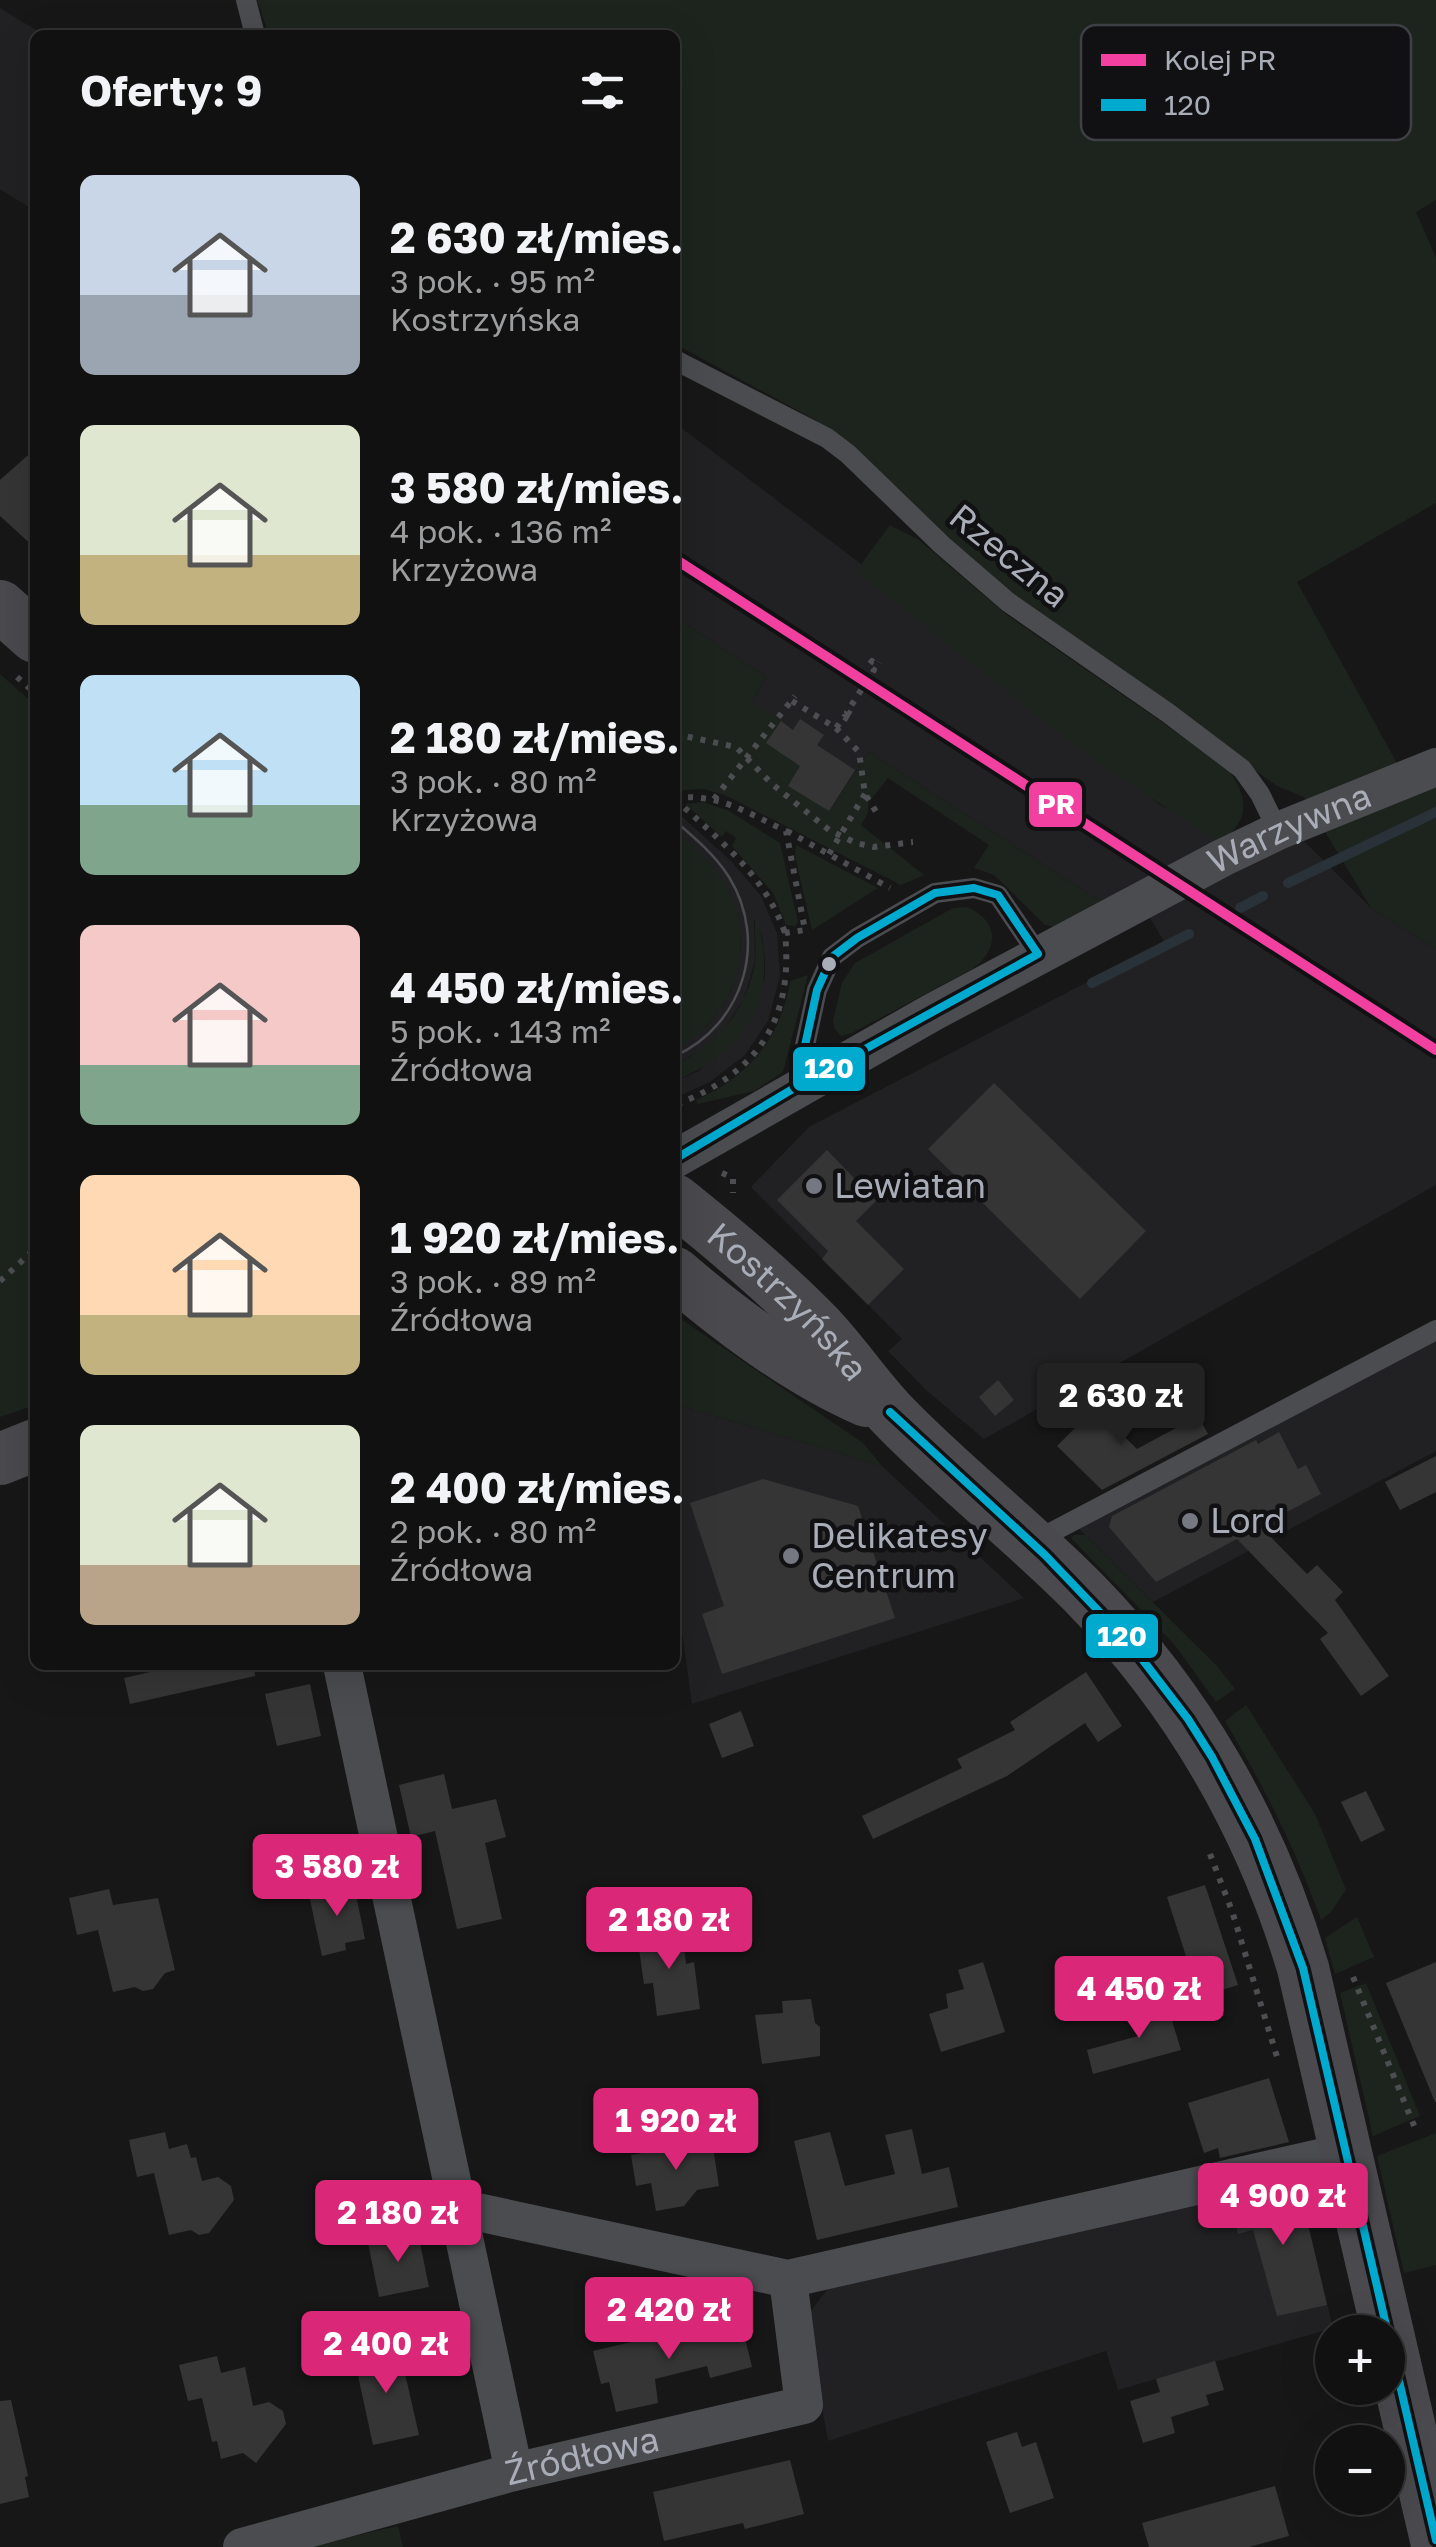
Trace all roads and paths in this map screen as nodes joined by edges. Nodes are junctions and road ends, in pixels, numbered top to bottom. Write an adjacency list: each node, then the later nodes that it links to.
1 (246, 0): 2 (lane)
2 (254, 30)
3 (680, 363): 17 (lane, Rzeczna)
4 (0, 606): 5 (main road)
5 (30, 633)
6 (879, 662): 7 (path)
7 (836, 728): 9 (path); 11 (path)
8 (680, 735): 9 (path)
9 (747, 758): 13 (path); 18 (path)
10 (1436, 767): 17 (street, Warzywna)
11 (865, 794): 15 (path); 18 (path)
12 (680, 798): 13 (path)
13 (714, 799): 16 (path)
14 (680, 803): 22 (path)
15 (878, 815)
16 (786, 830): 20 (path); 22 (path)
17 (1278, 831): 23 (street, Warzywna)
18 (840, 835): 19 (path); 20 (path)
19 (913, 842)
20 (829, 854): 21 (path)
21 (894, 891)
22 (785, 934): 25 (path)
23 (1038, 954): 24 (street, Warzywna); 24 (lane)
24 (796, 1087): 26 (street, Warzywna)
25 (680, 1103)
26 (680, 1156)
27 (680, 1204): 32 (main road, Kostrzyńska)
28 (30, 1253): 30 (path)
29 (680, 1277): 32 (main road, Kostrzyńska)
30 (0, 1281)
31 (1436, 1330): 35 (lane)
32 (890, 1412): 35 (main road, Kostrzyńska)
33 (30, 1447): 34 (main road)
34 (0, 1459)
35 (1030, 1543): 41 (main road, Kostrzyńska)
36 (343, 1670): 42 (street)
37 (1204, 1839): 39 (path)
38 (1353, 1977): 40 (path)
39 (1281, 2071)
40 (1415, 2128)
41 (1346, 2152): 43 (street); 45 (main road, Kostrzyńska)
42 (459, 2208): 43 (street); 44 (street)
43 (788, 2279): 44 (street, Źródłowa)
44 (514, 2472): 47 (street, Źródłowa)
45 (1430, 2492): 46 (main road, Kostrzyńska)
46 (1436, 2540)
47 (242, 2547)

